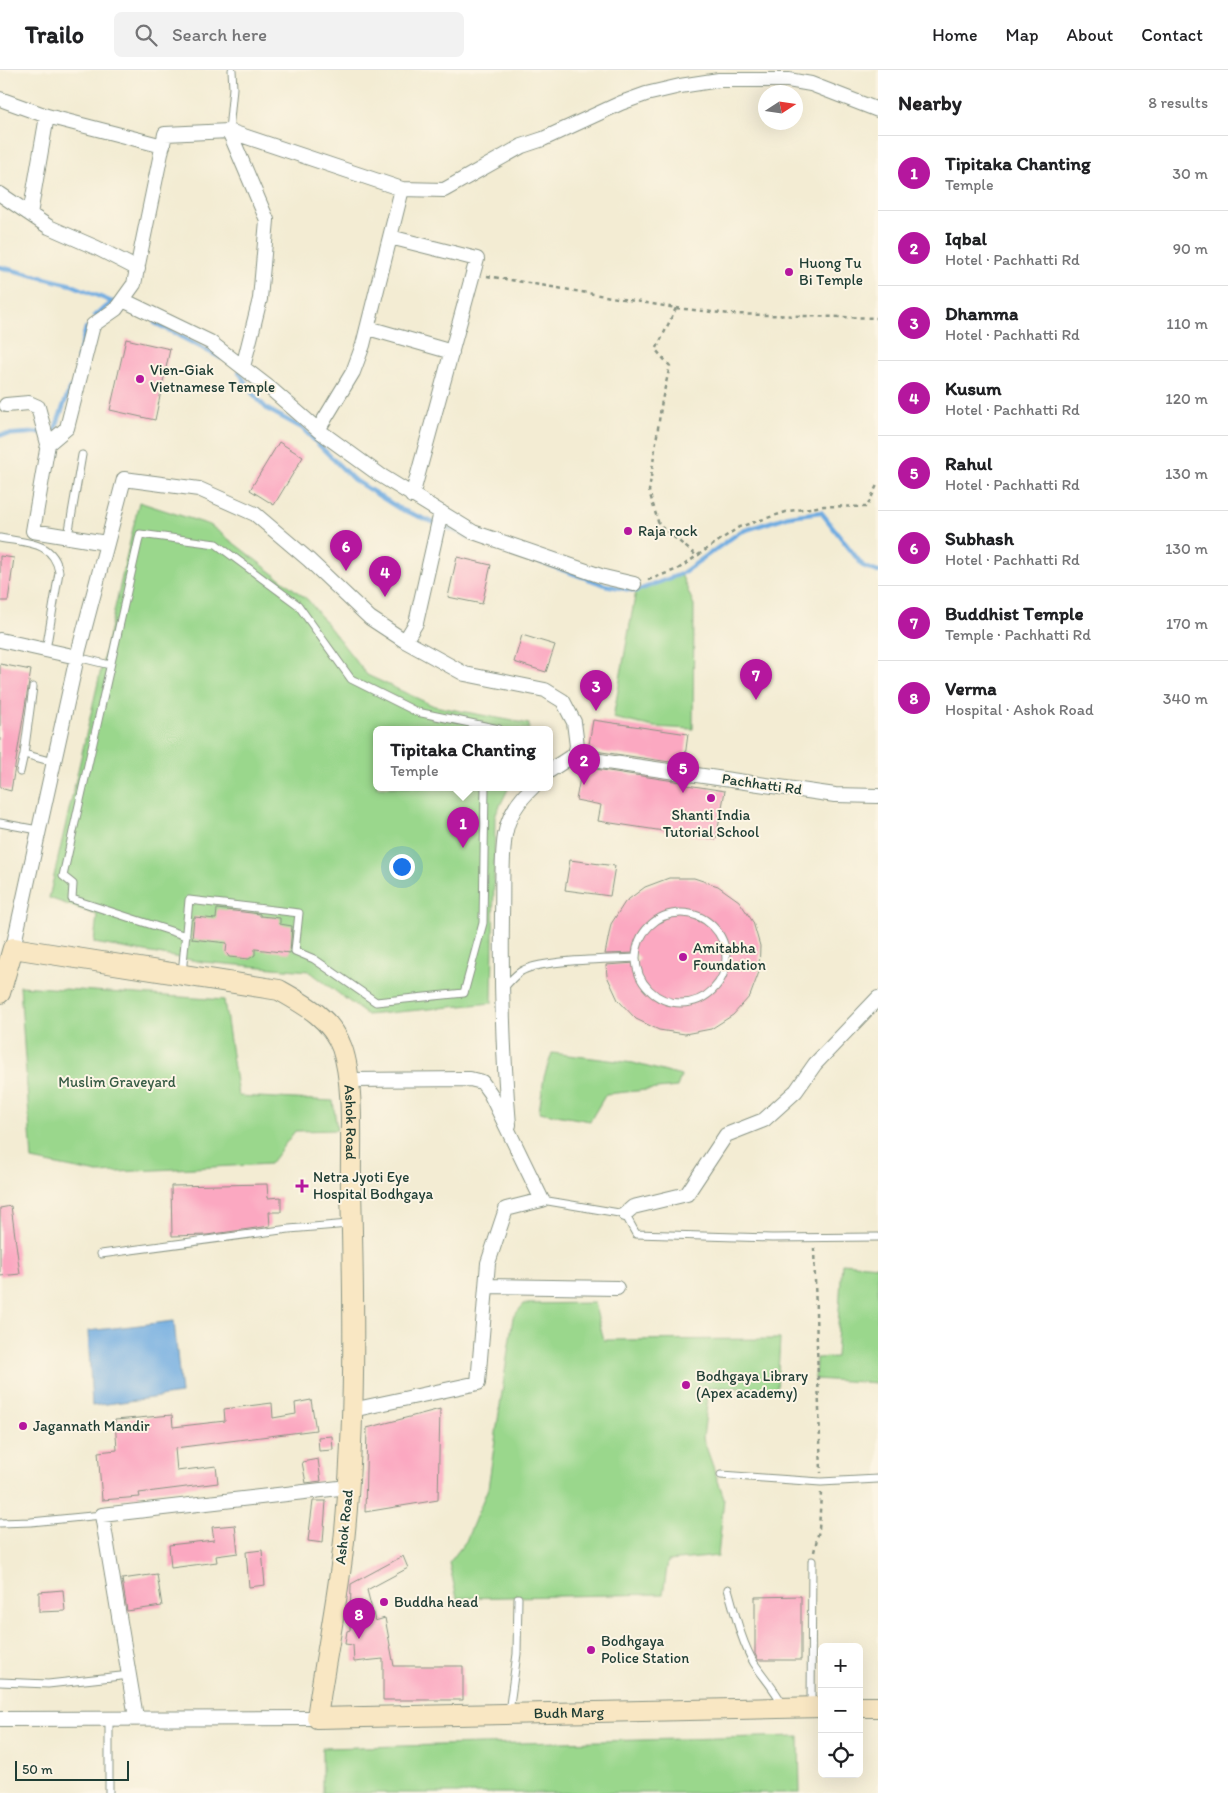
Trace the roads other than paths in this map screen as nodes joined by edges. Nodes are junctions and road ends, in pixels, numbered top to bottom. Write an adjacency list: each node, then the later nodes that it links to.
1 (232, 70): 5 (lane)
2 (0, 99): 4 (street)
3 (878, 110): 7 (street)
4 (47, 116): 6 (street); 9 (street)
5 (229, 131): 6 (street); 7 (street); 15 (street)
6 (163, 146): 11 (street)
7 (402, 189): 10 (street)
8 (0, 194): 9 (street)
9 (30, 214): 11 (street)
10 (390, 237): 13 (street); 14 (street)
11 (138, 269): 12 (street)
12 (120, 305): 15 (street); 18 (street)
13 (368, 328): 14 (street); 17 (street)
14 (452, 352): 20 (street)
15 (242, 367): 17 (street)
16 (6, 405): 18 (street)
17 (318, 430): 20 (street)
18 (47, 443): 22 (street)
19 (82, 455): 22 (lane)
20 (412, 496): 21 (street)
21 (441, 512): 25 (street); 27 (street)
22 (68, 536): 24 (street)
23 (0, 538): 28 (lane)
24 (106, 543): 27 (street); 29 (street)
25 (634, 584)
26 (0, 640): 28 (street)
27 (405, 641): 34 (street)
28 (46, 650): 29 (street)
29 (77, 657): 30 (lane); 35 (street)
30 (110, 665): 32 (lane); 43 (lane)
31 (33, 687): 33 (lane)
32 (485, 726)
33 (24, 754): 35 (lane); 37 (lane)
34 (575, 754): 36 (street); 40 (street, Pachhatti Rd)
35 (53, 762): 42 (street)
36 (553, 768)
37 (20, 772)
38 (485, 791): 43 (lane)
39 (528, 791): 47 (street)
40 (878, 796)
41 (0, 823): 42 (lane)
42 (38, 830): 44 (street)
43 (186, 936): 46 (lane)
44 (13, 948): 46 (street, Ashok Road); 48 (street)
45 (635, 958): 45 (lane); 47 (lane)
46 (182, 975): 50 (street, Ashok Road)
47 (501, 991): 51 (street)
48 (0, 992)
49 (878, 998): 53 (street)
50 (349, 1080): 51 (street); 54 (street, Ashok Road)
51 (510, 1136): 52 (street)
52 (542, 1200): 53 (lane); 57 (street)
53 (625, 1214): 55 (lane)
54 (352, 1224): 56 (lane); 59 (street, Ashok Road)
55 (878, 1237)
56 (101, 1254)
57 (486, 1286): 58 (street); 59 (street)
58 (617, 1288)
59 (352, 1410): 62 (street, Ashok Road)
60 (721, 1475): 61 (lane)
61 (878, 1479)
62 (348, 1487): 63 (street); 78 (street, Ashok Road)
63 (102, 1515): 64 (lane); 68 (street)
64 (0, 1523)
65 (812, 1561): 71 (lane)
66 (728, 1589): 73 (lane)
67 (518, 1598): 74 (lane)
68 (130, 1675): 69 (lane); 75 (street)
69 (0, 1682)
70 (878, 1706): 72 (street)
71 (816, 1707): 73 (street, Budh Marg)
72 (863, 1707)
73 (784, 1708): 74 (street, Budh Marg)
74 (508, 1714): 78 (street, Budh Marg)
75 (136, 1717): 77 (street); 78 (street)
76 (0, 1718): 77 (street)
77 (109, 1718): 79 (lane)
78 (317, 1718)
79 (109, 1793)

